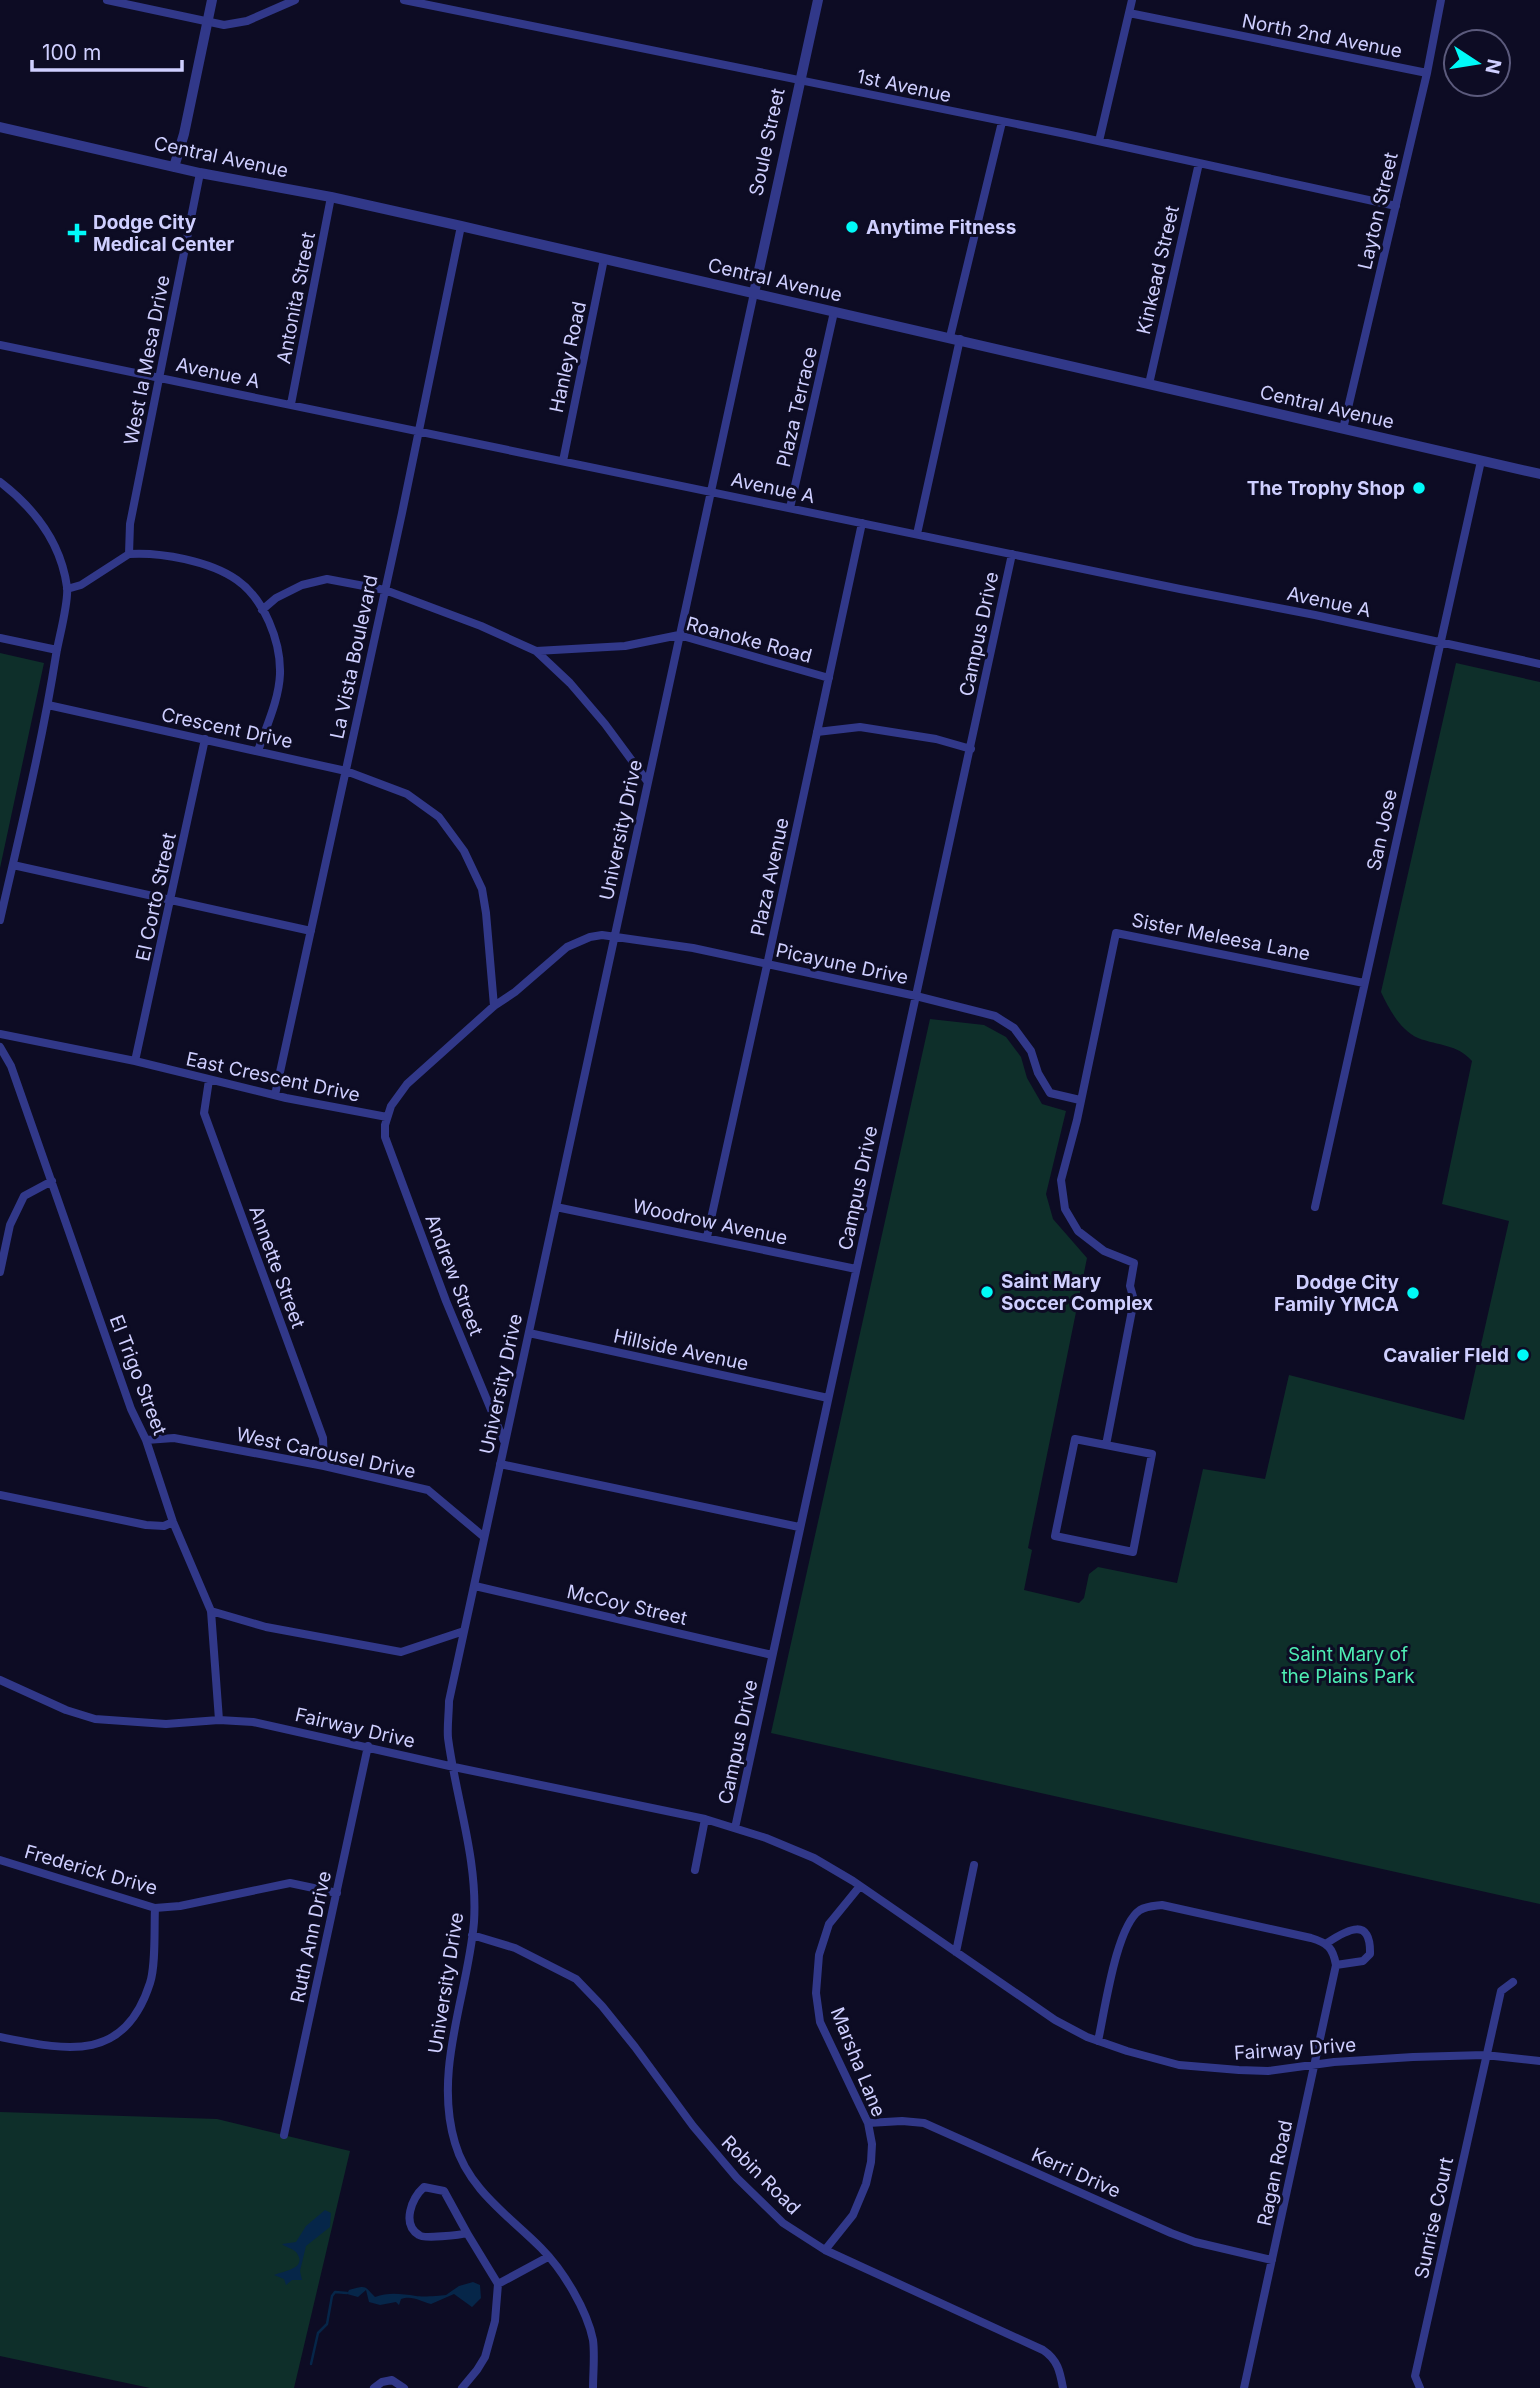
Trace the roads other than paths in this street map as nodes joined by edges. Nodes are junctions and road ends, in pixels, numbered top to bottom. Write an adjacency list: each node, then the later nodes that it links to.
1 (107, 0): 9 (street)
2 (212, 0): 9 (street)
3 (295, 0): 9 (street)
4 (404, 0): 11 (street, 1st Avenue)
5 (818, 0): 11 (street, Soule Street)
6 (1132, 0): 8 (street)
7 (1441, 0): 10 (street, Layton Street)
8 (1129, 13): 10 (street, North 2nd Avenue); 14 (street)
9 (207, 23): 16 (street)
10 (1427, 73): 19 (street, Layton Street)
11 (799, 79): 12 (street, 1st Avenue); 22 (street, Soule Street)
12 (1002, 122): 14 (street, 1st Avenue); 24 (street)
13 (0, 127): 16 (street, Central Avenue)
14 (1099, 141): 15 (street, 1st Avenue)
15 (1199, 163): 19 (street, 1st Avenue); 27 (street, Kinkead Street)
16 (174, 167): 17 (street, Central Avenue)
17 (200, 173): 18 (street, Central Avenue); 26 (street, West la Mesa Drive)
18 (331, 197): 20 (street, Central Avenue); 28 (street, Antonita Street)
19 (1396, 206): 29 (street, Layton Street)
20 (461, 226): 21 (street, Central Avenue); 30 (street, La Vista Boulevard)
21 (604, 259): 22 (street, Central Avenue); 31 (street, Hanley Road)
22 (754, 293): 23 (street, Central Avenue); 35 (street, University Drive)
23 (834, 312): 24 (street, Central Avenue); 36 (street, Plaza Terrace)
24 (955, 338): 27 (street, Central Avenue); 38 (street)
25 (0, 345): 26 (street, Avenue A)
26 (159, 377): 28 (street, Avenue A); 39 (street, West la Mesa Drive)
27 (1149, 384): 29 (street, Central Avenue)
28 (290, 404): 30 (street, Avenue A)
29 (1343, 429): 32 (street, Central Avenue)
30 (419, 431): 31 (street, Avenue A); 42 (street, La Vista Boulevard)
31 (563, 461): 35 (street, Avenue A)
32 (1481, 461): 33 (street, Central Avenue); 46 (street, San Jose)
33 (1540, 474)
34 (0, 482): 41 (street)
35 (710, 491): 36 (street, Avenue A); 44 (street, University Drive)
36 (790, 508): 37 (street, Avenue A)
37 (862, 523): 38 (street, Avenue A); 50 (street, Plaza Avenue)
38 (917, 534): 40 (street, Avenue A)
39 (129, 554): 41 (street); 43 (street)
40 (1012, 554): 46 (street, Avenue A); 54 (street, Campus Drive)
41 (67, 589): 47 (street)
42 (385, 590): 43 (street, Roanoke Road); 48 (street, Roanoke Road); 56 (street, La Vista Boulevard)
43 (262, 610): 55 (street)
44 (679, 635): 48 (street, Roanoke Road); 50 (street, Roanoke Road); 57 (street, University Drive)
45 (0, 638): 47 (street)
46 (1439, 643): 49 (street, Avenue A); 64 (street, San Jose)
47 (57, 650): 51 (street)
48 (536, 651): 57 (street, Roanoke Road)
49 (1540, 664)
50 (829, 678): 52 (street, Plaza Avenue)
51 (48, 705): 53 (street, Crescent Drive); 58 (street)
52 (817, 733): 54 (street); 63 (street, Plaza Avenue)
53 (205, 739): 55 (street, Crescent Drive); 59 (street, El Corto Street)
54 (971, 749): 65 (street, Campus Drive)
55 (258, 751): 56 (street, Crescent Drive)
56 (345, 771): 61 (street, La Vista Boulevard); 66 (street, Crescent Drive)
57 (647, 781): 62 (street, University Drive)
58 (13, 865): 59 (street); 60 (street)
59 (172, 901): 61 (street); 69 (street, El Corto Street)
60 (0, 920)
61 (310, 932): 71 (street, La Vista Boulevard)
62 (615, 935): 63 (street, Picayune Drive); 66 (street, Picayune Drive); 76 (street, University Drive)
63 (768, 965): 65 (street, Picayune Drive); 77 (street, Plaza Avenue)
64 (1364, 983): 72 (street, Sister Meleesa Lane); 75 (street, San Jose)
65 (916, 996): 72 (street); 78 (street, Campus Drive)
66 (494, 1006): 73 (street)
67 (0, 1034): 69 (street, East Crescent Drive)
68 (0, 1046): 74 (street, El Trigo Street)
69 (135, 1061): 70 (street, East Crescent Drive)
70 (209, 1080): 71 (street, East Crescent Drive); 86 (street, Annette Street)
71 (275, 1095): 73 (street, East Crescent Drive)
72 (1080, 1100): 84 (street, Sister Meleesa Lane)
73 (387, 1117): 83 (street, Andrew Street)
74 (52, 1181): 79 (street); 82 (street, El Trigo Street)
75 (1315, 1207)
76 (556, 1208): 77 (street, Woodrow Avenue); 80 (street, University Drive)
77 (706, 1237): 78 (street, Woodrow Avenue)
78 (856, 1269): 81 (street, Campus Drive)
79 (0, 1272)
80 (529, 1333): 81 (street, Hillside Avenue); 83 (street, University Drive)
81 (828, 1398): 89 (street, Campus Drive)
82 (146, 1440): 86 (street, West Carousel Drive); 88 (street, El Trigo Street)
83 (504, 1441): 85 (street, University Drive)
84 (1106, 1445): 84 (street)
85 (500, 1464): 89 (street); 90 (street, University Drive)
86 (324, 1466): 90 (street, West Carousel Drive)
87 (0, 1495): 88 (street)
88 (173, 1522): 92 (street, El Trigo Street)
89 (799, 1527): 94 (street, Campus Drive)
90 (484, 1537): 91 (street, University Drive)
91 (475, 1586): 93 (street, University Drive); 94 (street, McCoy Street)
92 (211, 1611): 93 (street); 96 (street, El Trigo Street)
93 (464, 1631): 98 (street, University Drive)
94 (772, 1655): 100 (street, Campus Drive)
95 (0, 1680): 96 (street, Fairway Drive)
96 (219, 1720): 97 (street, Fairway Drive)
97 (369, 1746): 98 (street, Fairway Drive); 105 (street, Ruth Ann Drive)
98 (454, 1767): 99 (street, Fairway Drive); 107 (street, University Drive)
99 (705, 1819): 100 (street, Fairway Drive); 103 (street)
100 (735, 1828): 104 (street, Fairway Drive)
101 (0, 1860): 106 (street, Frederick Drive)
102 (974, 1865): 109 (street)
103 (695, 1870)
104 (860, 1886): 109 (street, Fairway Drive); 117 (street, Marsha Lane)
105 (337, 1893): 106 (street, Frederick Drive); 118 (street, Ruth Ann Drive)
106 (155, 1908): 112 (street)
107 (472, 1935): 120 (street, Robin Road); 121 (street, University Drive)
108 (1327, 1942): 110 (street); 110 (street); 113 (street)
109 (956, 1952): 113 (street, Fairway Drive)
110 (1336, 1965): 116 (street, Ragan Road)
111 (1513, 1982): 114 (street, Sunrise Court)
112 (0, 2037)
113 (1098, 2040): 116 (street, Fairway Drive)
114 (1485, 2055): 115 (street, Fairway Drive); 116 (street, Fairway Drive); 130 (street, Sunrise Court)
115 (1540, 2061)
116 (1314, 2066): 122 (street, Ragan Road)
117 (867, 2123): 120 (street, Marsha Lane); 122 (street, Kerri Drive)
118 (284, 2135)
119 (467, 2233): 119 (street); 123 (street)
120 (825, 2250): 128 (street, Robin Road)
121 (548, 2257): 123 (street); 127 (street, University Drive)
122 (1272, 2260): 129 (street, Ragan Road)
123 (498, 2284): 126 (street)
124 (374, 2388): 125 (street)
125 (404, 2388)
126 (462, 2388)
127 (593, 2388)
128 (1063, 2388)
129 (1244, 2388)
130 (1420, 2388)

